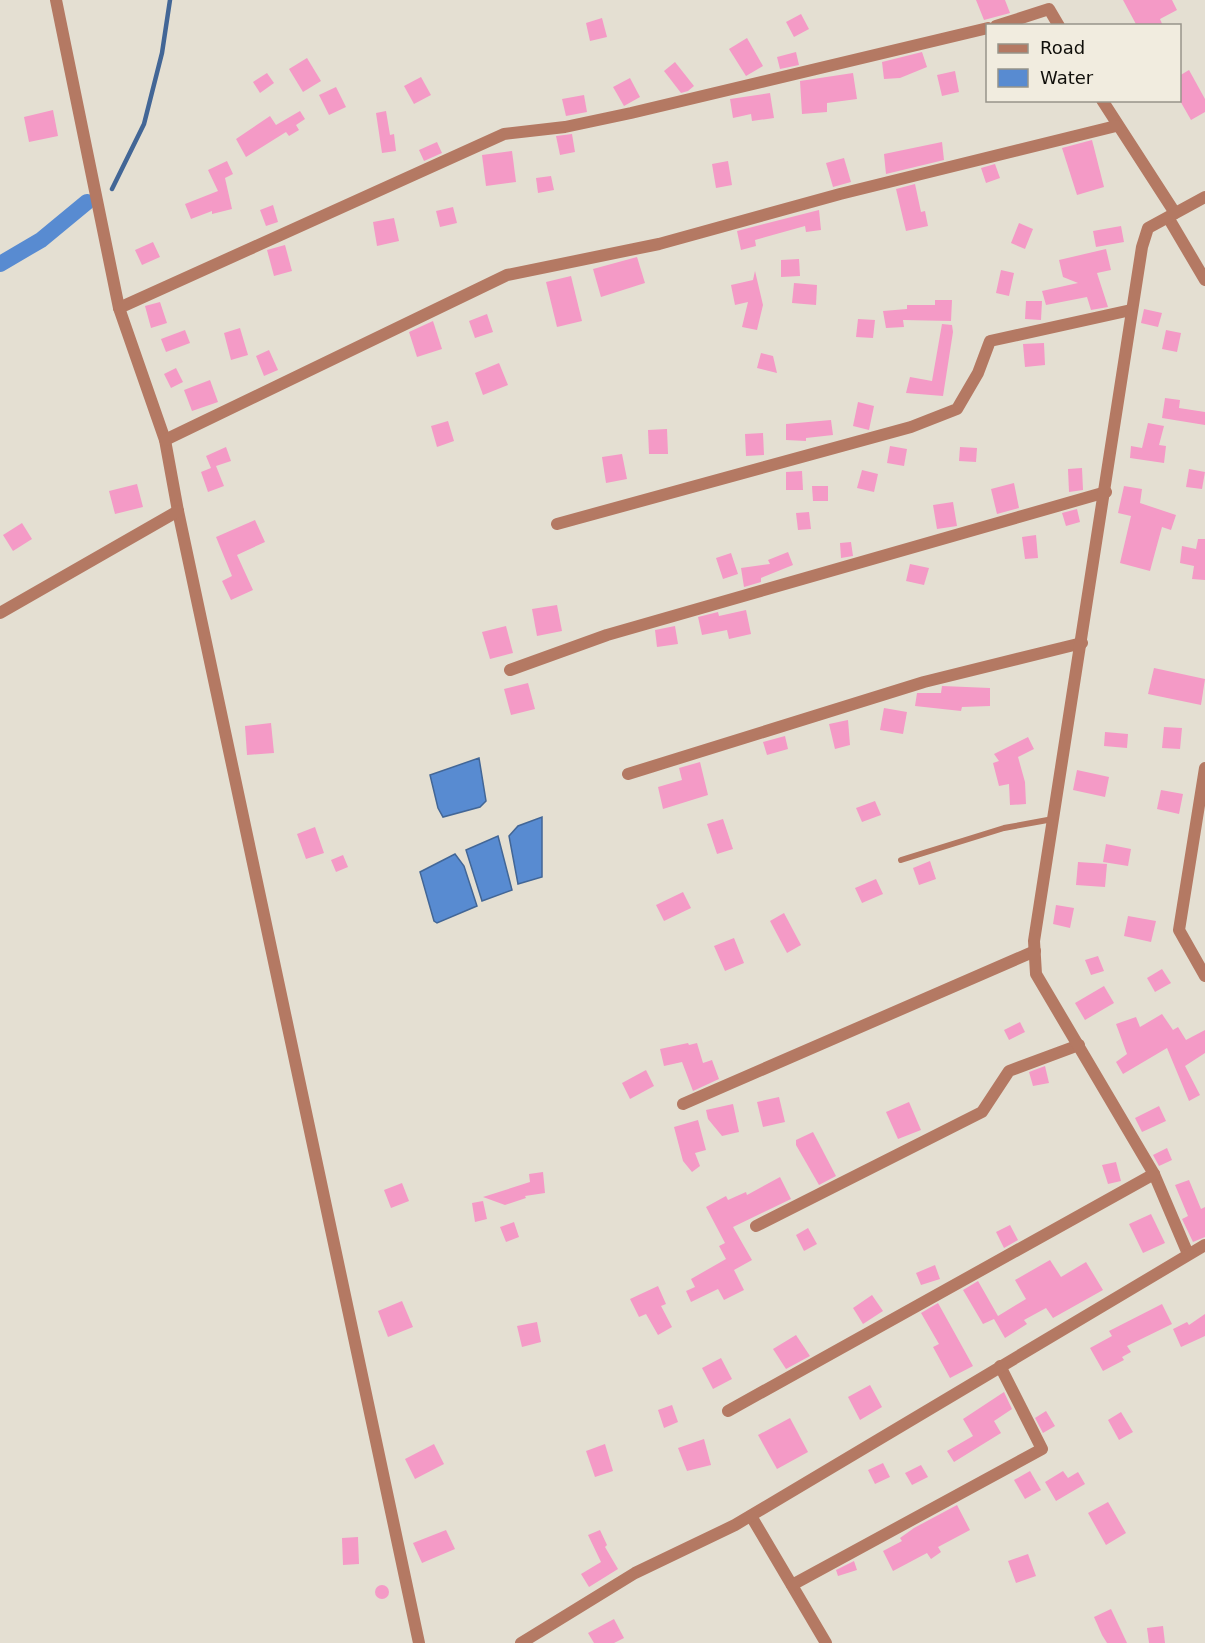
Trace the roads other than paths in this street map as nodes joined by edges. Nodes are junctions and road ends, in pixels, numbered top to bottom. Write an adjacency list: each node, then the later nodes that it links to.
1 (56, 0): 11 (street)
2 (1046, 4): 3 (street); 4 (street)
3 (1001, 24)
4 (1058, 24)
5 (986, 28): 11 (street)
6 (1103, 102): 7 (street)
7 (1116, 126): 9 (street); 13 (street)
8 (1205, 197): 9 (street)
9 (1172, 216): 10 (street); 12 (street)
10 (1205, 280)
11 (120, 308): 13 (street)
12 (1131, 310): 14 (street); 16 (street)
13 (165, 440): 15 (street)
14 (1106, 492): 18 (street); 19 (street)
15 (178, 511): 17 (street); 36 (street)
16 (557, 524)
17 (0, 613)
18 (1082, 643): 21 (street); 22 (street)
19 (510, 670)
20 (1205, 768): 25 (street)
21 (628, 774)
22 (1053, 819): 23 (lane); 24 (street)
23 (901, 861)
24 (1035, 951): 26 (street); 27 (street)
25 (1205, 976)
26 (1079, 1045): 28 (street); 29 (street)
27 (683, 1104)
28 (1154, 1174): 31 (street); 33 (street)
29 (756, 1226)
30 (1205, 1245): 31 (street)
31 (1188, 1254): 32 (street)
32 (1000, 1366): 34 (street); 35 (street)
33 (728, 1411)
34 (751, 1516): 35 (street); 37 (street)
35 (792, 1585): 38 (street)
36 (419, 1643)
37 (520, 1643)
38 (826, 1643)

